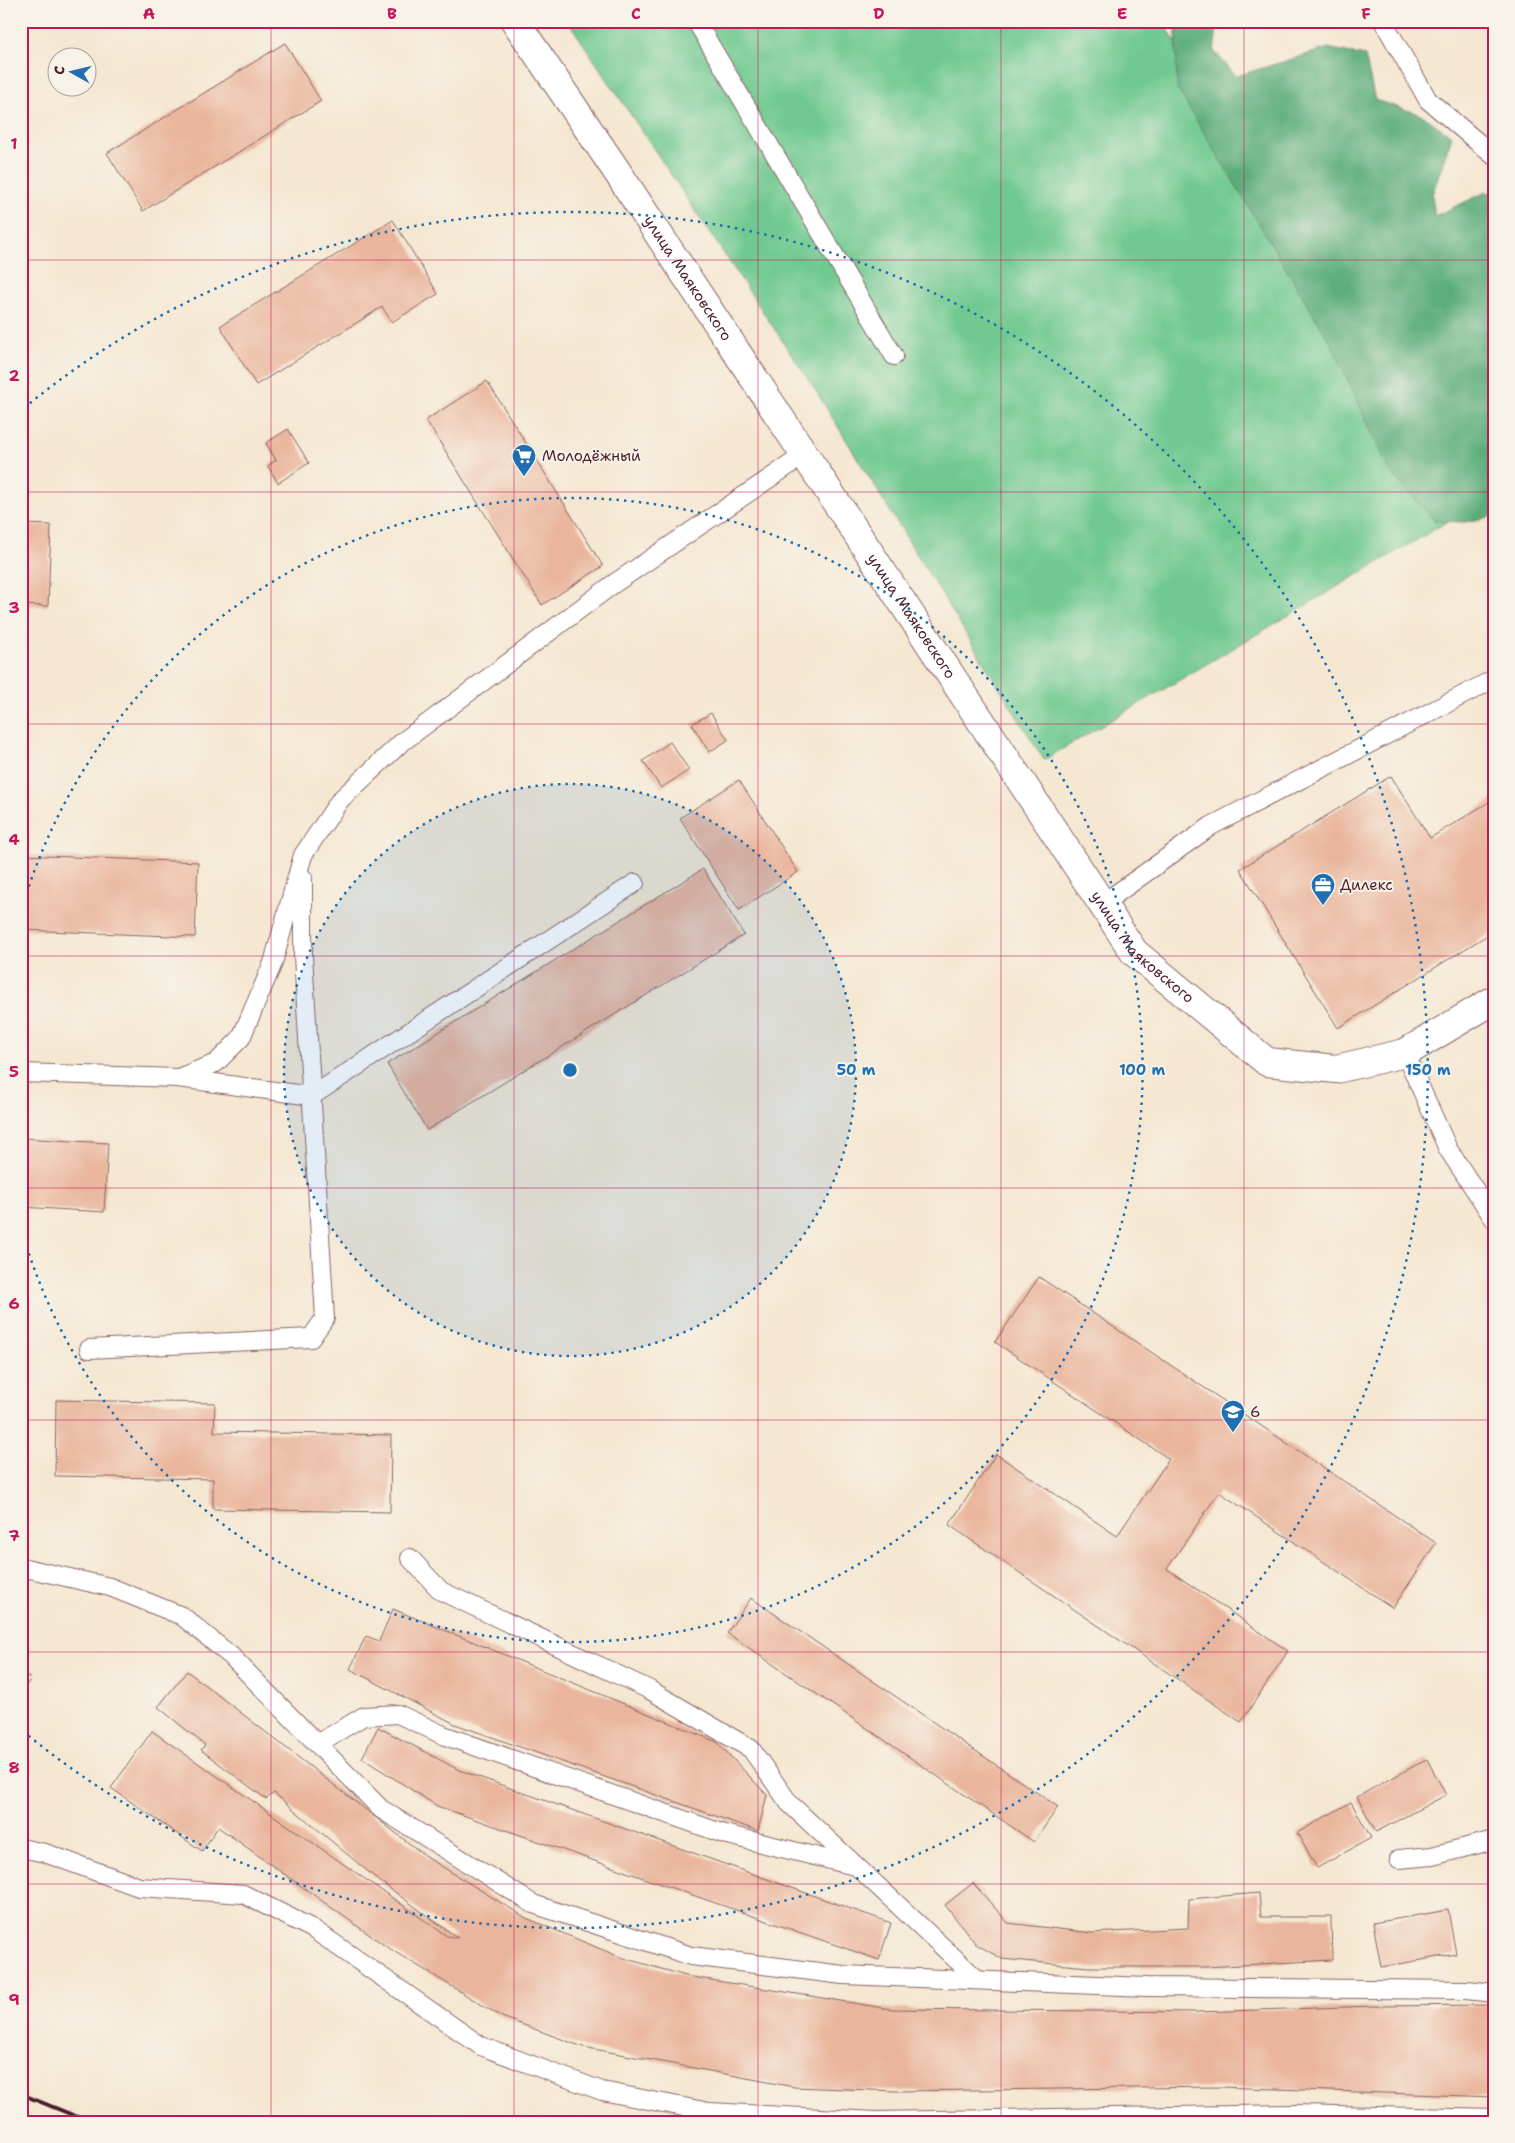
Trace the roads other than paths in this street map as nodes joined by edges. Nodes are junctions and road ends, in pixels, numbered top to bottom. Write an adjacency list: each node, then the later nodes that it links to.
1 (515, 21): 6 (street, улица Маяковского)
2 (696, 21): 5 (lane)
3 (1383, 21): 4 (lane)
4 (1494, 156)
5 (894, 356)
6 (804, 455): 8 (lane); 10 (street, улица Маяковского)
7 (1494, 679): 10 (lane)
8 (303, 855): 14 (lane); 15 (lane)
9 (635, 883): 15 (lane)
10 (1102, 904): 12 (street, улица Маяковского)
11 (1494, 1000): 12 (street, улица Маяковского)
12 (1405, 1053): 16 (lane)
13 (21, 1073): 14 (lane)
14 (178, 1078): 15 (lane)
15 (312, 1096): 17 (lane)
16 (1494, 1218)
17 (90, 1349)
18 (410, 1558): 24 (lane)
19 (21, 1567): 20 (lane)
20 (318, 1744): 24 (lane); 25 (lane)
21 (1494, 1840): 23 (lane)
22 (21, 1848): 27 (lane)
23 (1399, 1859)
24 (857, 1867): 25 (lane)
25 (978, 1980): 26 (lane)
26 (1494, 1993)
27 (743, 2118): 28 (lane)
28 (1494, 2118)

